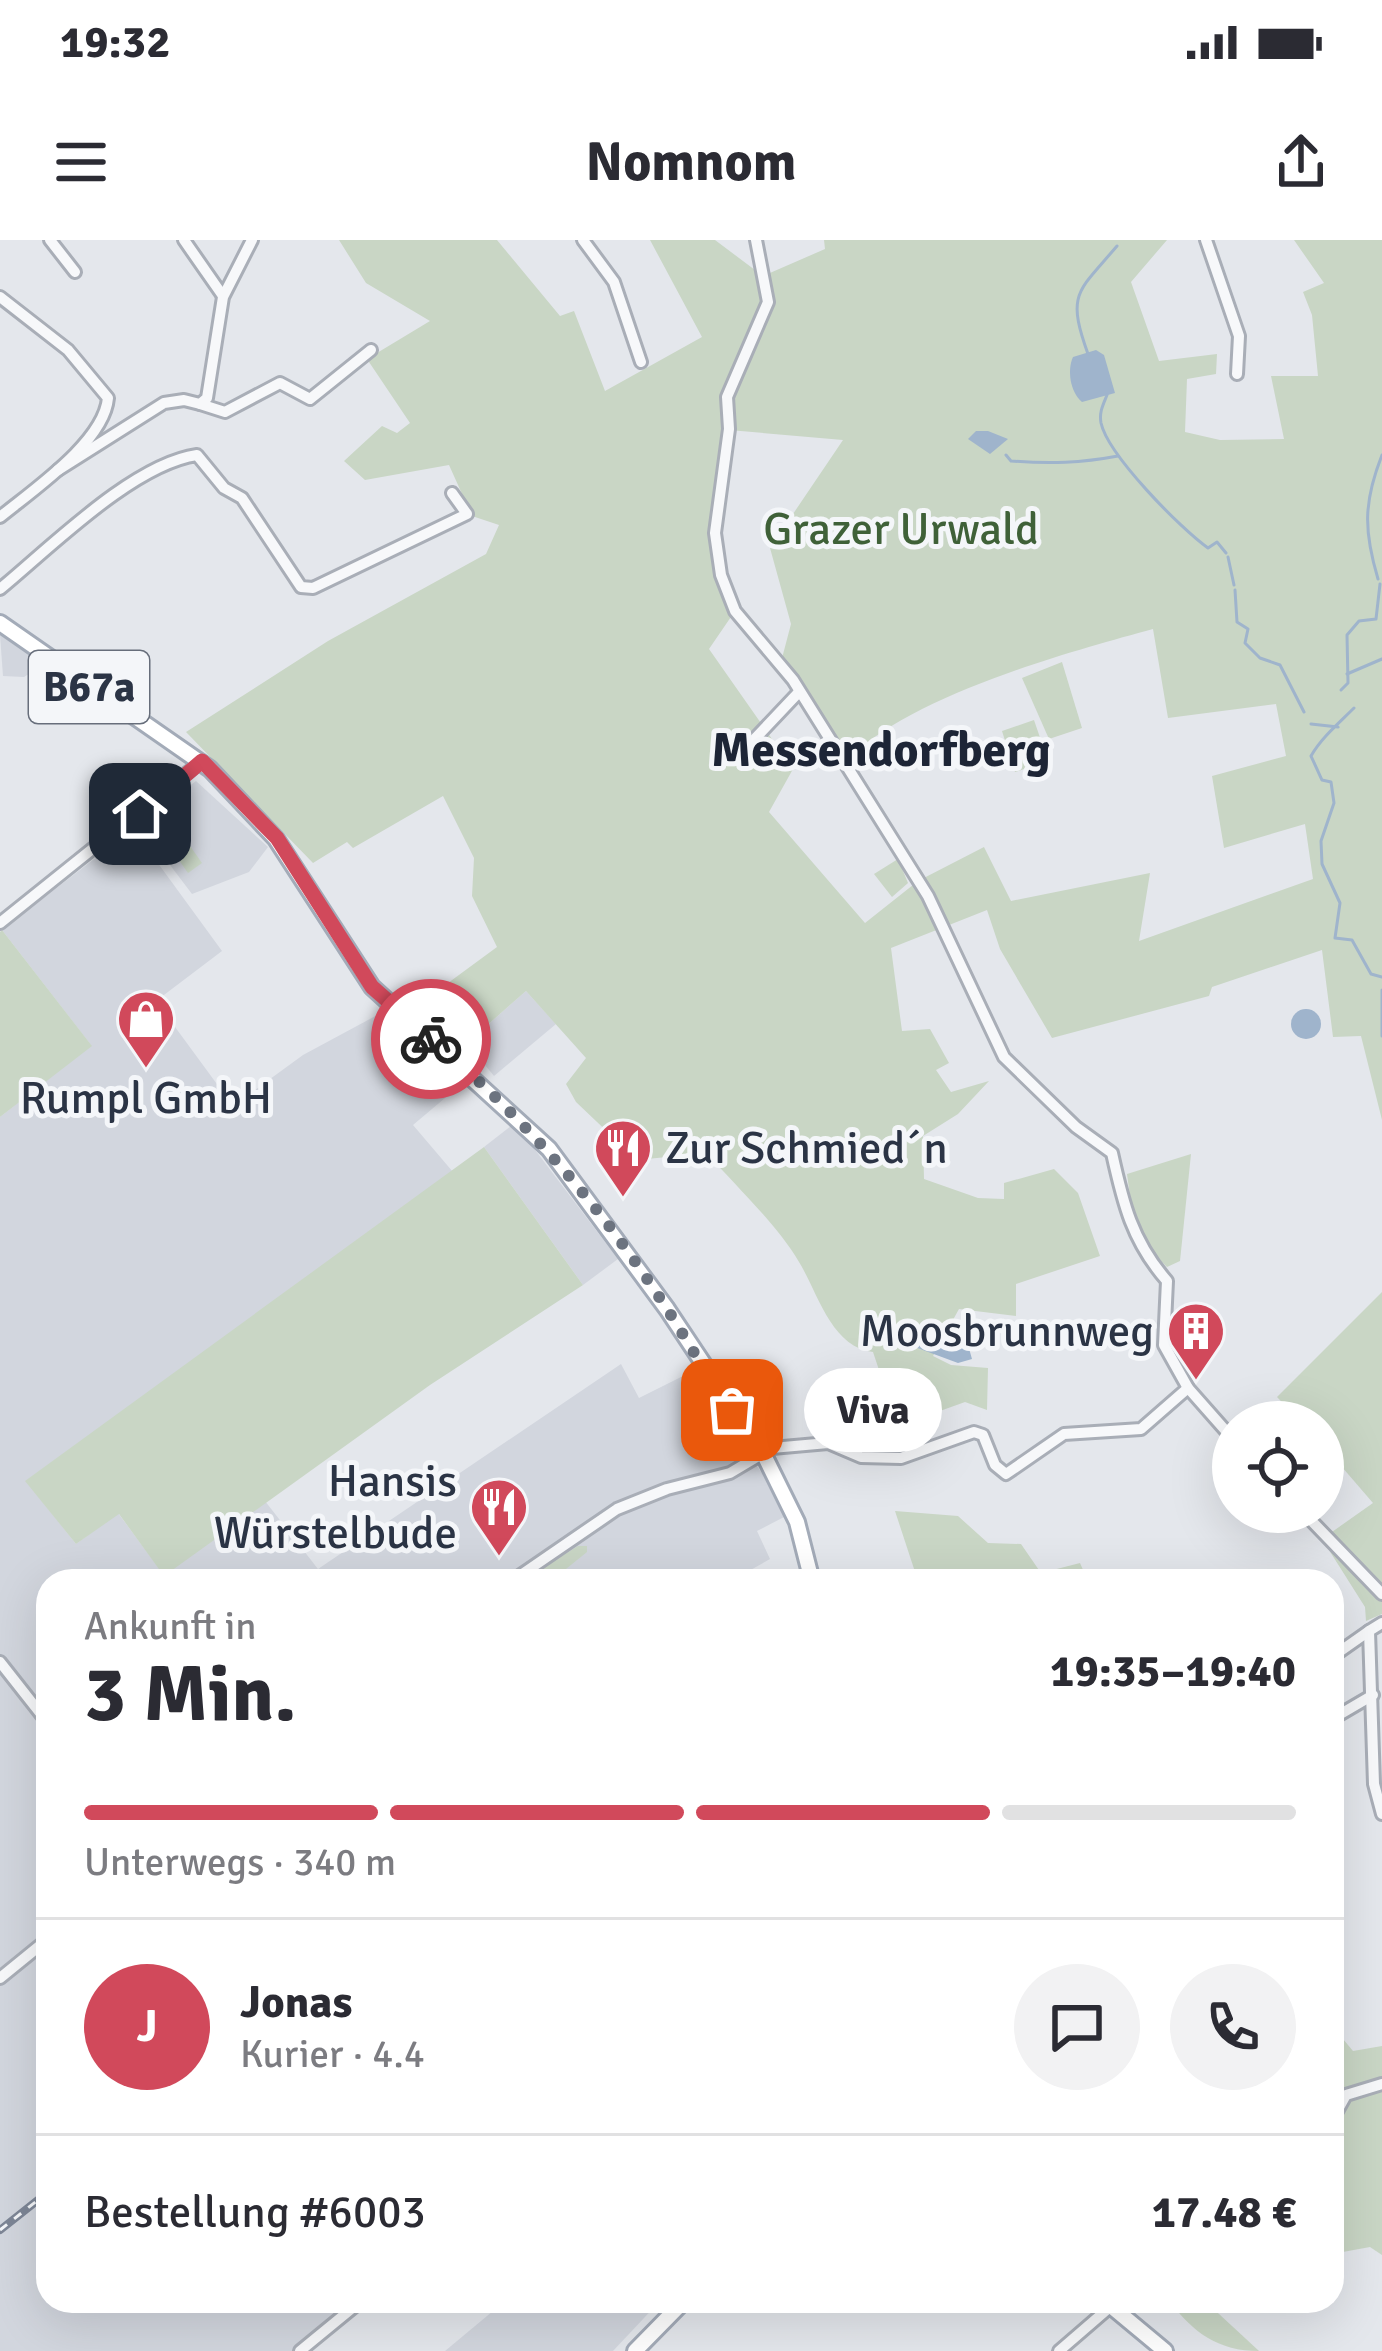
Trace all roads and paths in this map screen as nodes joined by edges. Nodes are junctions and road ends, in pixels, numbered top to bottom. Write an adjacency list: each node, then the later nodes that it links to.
1 (50, 240): 7 (street)
2 (184, 240): 8 (street)
3 (252, 240): 8 (street)
4 (583, 240): 11 (street)
5 (756, 240): 19 (street)
6 (1207, 240): 12 (street)
7 (75, 272)
8 (223, 296): 13 (street)
9 (0, 297): 14 (street)
10 (370, 350): 13 (street)
11 (641, 362)
12 (1237, 374)
13 (200, 404): 14 (street)
14 (58, 470): 16 (street)
15 (452, 493): 17 (street)
16 (0, 517)
17 (0, 589)
18 (0, 623): 21 (main road, B67a)
19 (800, 692): 20 (street); 23 (street)
20 (747, 747)
21 (202, 761): 22 (street); 25 (main road, B67a)
22 (0, 923)
23 (1188, 1388): 24 (street); 25 (street)
24 (1212, 1415)
25 (764, 1455): 27 (street); 28 (main road, B67a)
26 (1323, 1533): 29 (street)
27 (530, 1569)
28 (809, 1569)
29 (1382, 1594)
30 (1382, 1623): 31 (street)
31 (1369, 1631): 32 (street); 34 (street)
32 (1344, 1649)
33 (0, 1662): 35 (street)
34 (1373, 1695): 36 (street); 37 (street)
35 (36, 1708)
36 (1344, 1712)
37 (1382, 1814)
38 (36, 1949): 39 (street)
39 (0, 1978)
40 (1382, 2084): 41 (street)
41 (1344, 2099)
42 (346, 2313): 46 (street)
43 (672, 2313): 47 (main road)
44 (1098, 2313): 48 (street)
45 (1118, 2313): 49 (main road)
46 (300, 2351)
47 (635, 2351)
48 (1059, 2351)
49 (1165, 2351)

